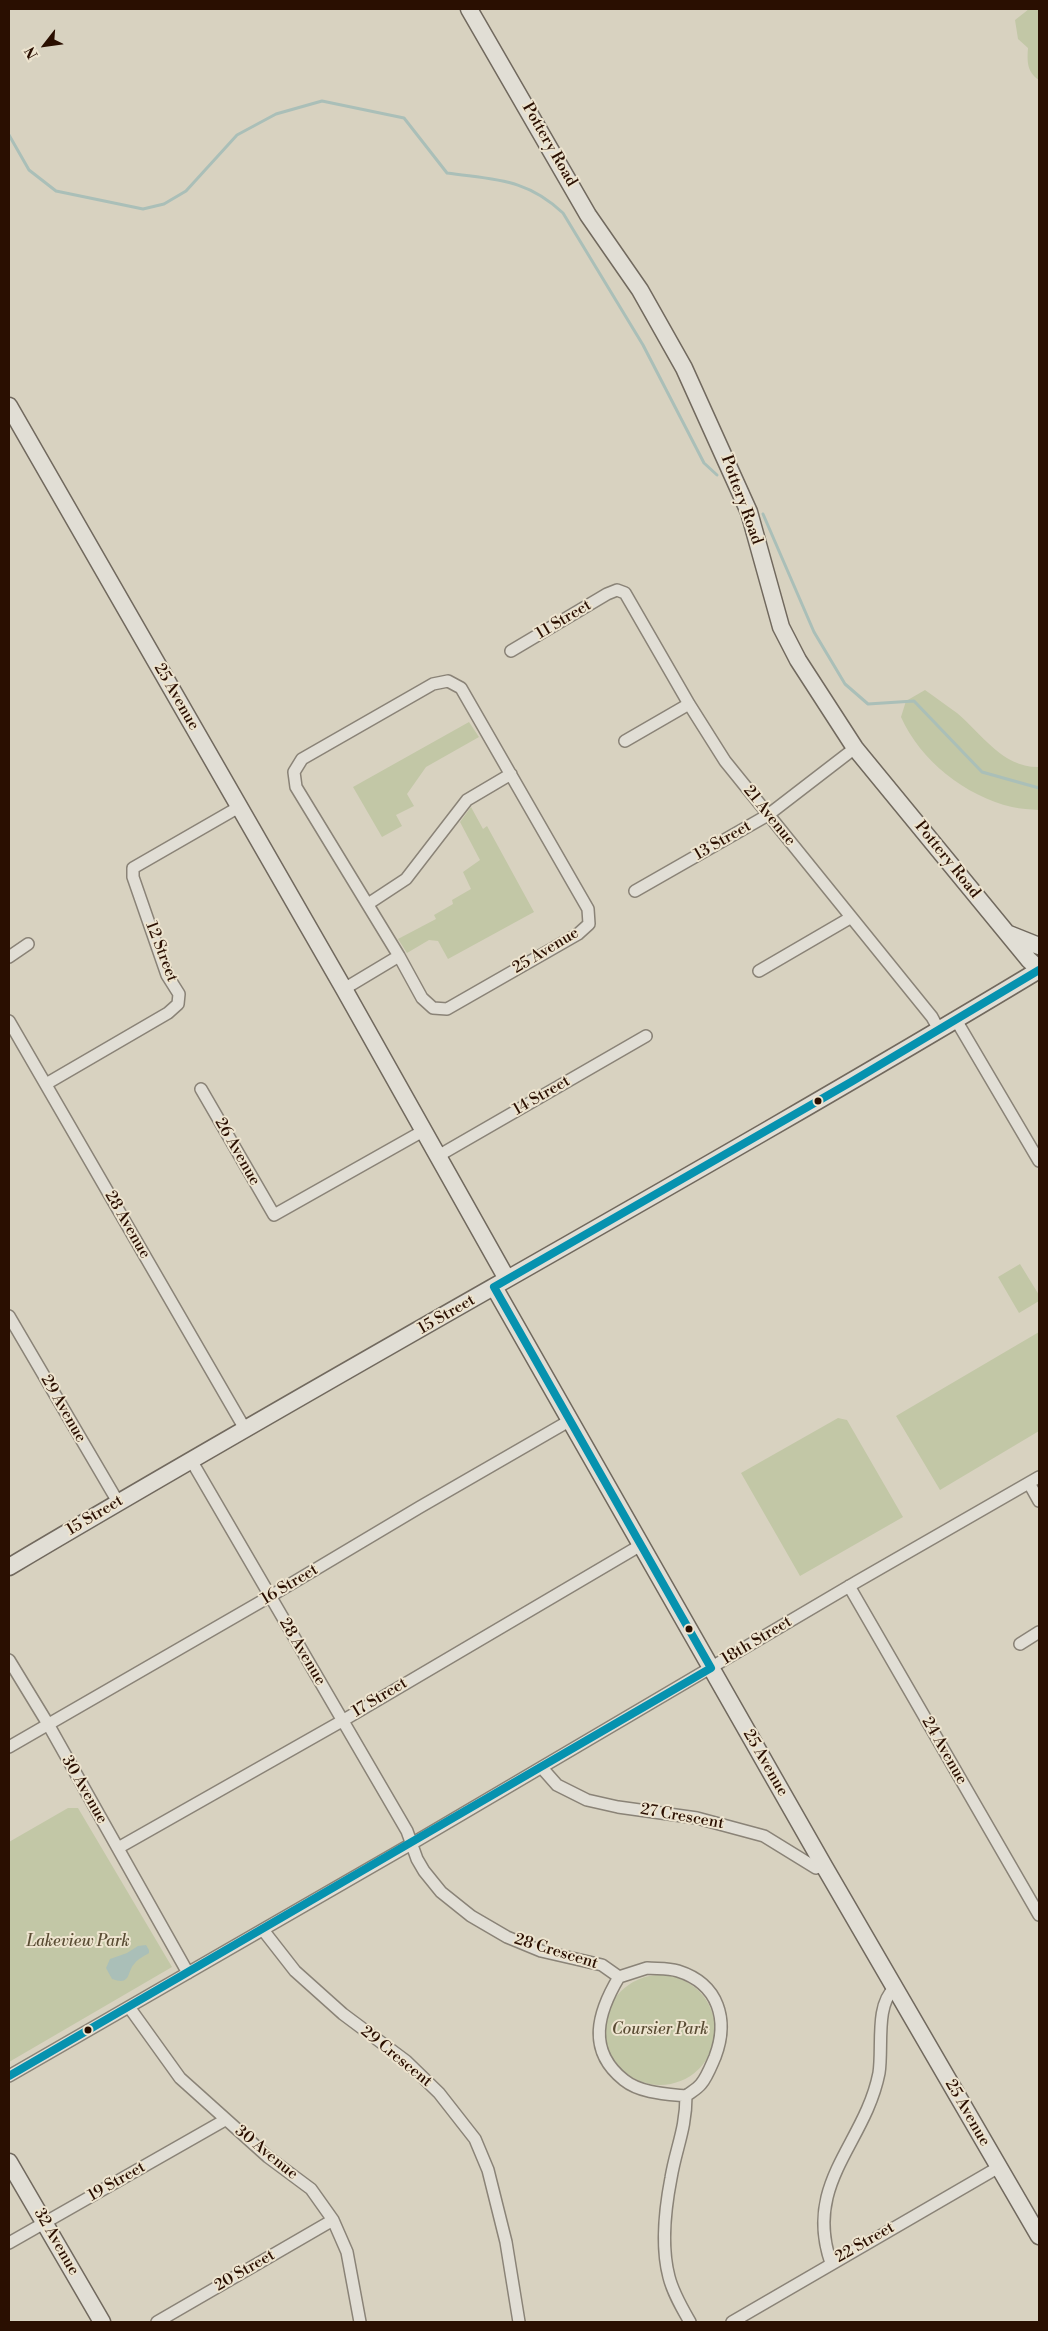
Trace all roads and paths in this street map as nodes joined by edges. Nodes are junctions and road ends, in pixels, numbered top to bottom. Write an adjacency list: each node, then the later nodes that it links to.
1 (469, 9): 7 (street, Pottery Road)
2 (9, 406): 9 (street, 25 Avenue)
3 (617, 590): 4 (street, 11 Street); 5 (street, 21 Avenue)
4 (511, 651)
5 (689, 704): 6 (street); 10 (street, 21 Avenue)
6 (625, 740)
7 (855, 748): 10 (street, 13 Street); 14 (street, Pottery Road)
8 (511, 774): 12 (street); 12 (street, 25 Avenue); 17 (street, 25 Avenue)
9 (239, 807): 21 (street, 25 Avenue); 26 (street, 12 Street)
10 (768, 815): 11 (street, 13 Street); 13 (street, 21 Avenue)
11 (635, 891)
12 (368, 904): 17 (street, 25 Avenue)
13 (850, 918): 20 (street); 24 (street, 21 Avenue)
14 (1008, 934): 16 (street); 19 (street, Pottery Road)
15 (28, 944): 18 (street)
16 (1039, 946)
17 (399, 956): 21 (street)
18 (9, 957)
19 (1039, 969): 22 (street, 15 Street)
20 (759, 971)
21 (344, 989): 28 (street, 25 Avenue)
22 (956, 1020): 24 (street, 15 Street); 30 (street)
23 (9, 1021): 26 (street, 28 Avenue)
24 (938, 1030): 31 (street, 15 Street)
25 (646, 1036): 29 (street, 14 Street)
26 (46, 1084): 34 (street, 28 Avenue)
27 (201, 1089): 28 (street, 26 Avenue)
28 (423, 1131): 29 (street, 25 Avenue)
29 (438, 1156): 31 (street, 25 Avenue)
30 (1039, 1161)
31 (500, 1283): 33 (street, 25 Avenue); 34 (street, 15 Street)
32 (9, 1316): 38 (street, 29 Avenue)
33 (569, 1421): 40 (street, 25 Avenue); 43 (street, 16 Street)
34 (245, 1429): 35 (street, 15 Street)
35 (191, 1460): 38 (street, 15 Street); 43 (street, 28 Avenue)
36 (1039, 1477): 37 (street, 18th Street)
37 (1029, 1483): 39 (street); 42 (street, 18th Street)
38 (118, 1502): 41 (street, 15 Street)
39 (1039, 1502)
40 (641, 1545): 47 (street, 25 Avenue); 48 (street, 17 Street)
41 (9, 1567)
42 (849, 1586): 47 (street, 18th Street); 55 (street, 24 Avenue)
43 (269, 1597): 48 (street, 28 Avenue); 49 (street, 16 Street)
44 (1039, 1632): 45 (street)
45 (1020, 1644)
46 (9, 1660): 49 (street, 30 Avenue)
47 (711, 1668): 51 (street, 18th Street); 54 (street, 25 Avenue)
48 (342, 1721): 52 (street, 28 Avenue); 53 (street, 17 Street)
49 (48, 1724): 50 (street, 16 Street); 53 (street, 30 Avenue)
50 (9, 1747)
51 (542, 1768): 52 (street, 18th Street); 54 (street, 27 Crescent)
52 (413, 1844): 56 (street, 18th Street); 58 (street, 28 Crescent)
53 (118, 1848): 57 (street, 30 Avenue)
54 (824, 1866): 59 (street, 25 Avenue)
55 (1039, 1916)
56 (263, 1930): 57 (street, 18th Street); 74 (street, 29 Crescent)
57 (188, 1973): 60 (street, 18th Street)
58 (619, 1977): 62 (street, 28 Crescent); 62 (street, 28 Crescent)
59 (894, 1989): 65 (street, 25 Avenue); 70 (street)
60 (129, 2007): 61 (street, 18th Street); 63 (street, 30 Avenue)
61 (9, 2076)
62 (686, 2096): 75 (street)
63 (225, 2120): 66 (street, 30 Avenue); 67 (street, 19 Street)
64 (9, 2162): 67 (street, 32 Avenue)
65 (999, 2167): 68 (street, 25 Avenue); 70 (street, 22 Street)
66 (333, 2220): 72 (street, 20 Street); 73 (street, 30 Avenue)
67 (45, 2222): 69 (street, 19 Street); 71 (street, 32 Avenue)
68 (1039, 2236)
69 (9, 2243)
70 (831, 2263): 76 (street, 22 Street)
71 (102, 2322)
72 (157, 2322)
73 (360, 2322)
74 (519, 2322)
75 (690, 2322)
76 (732, 2322)

